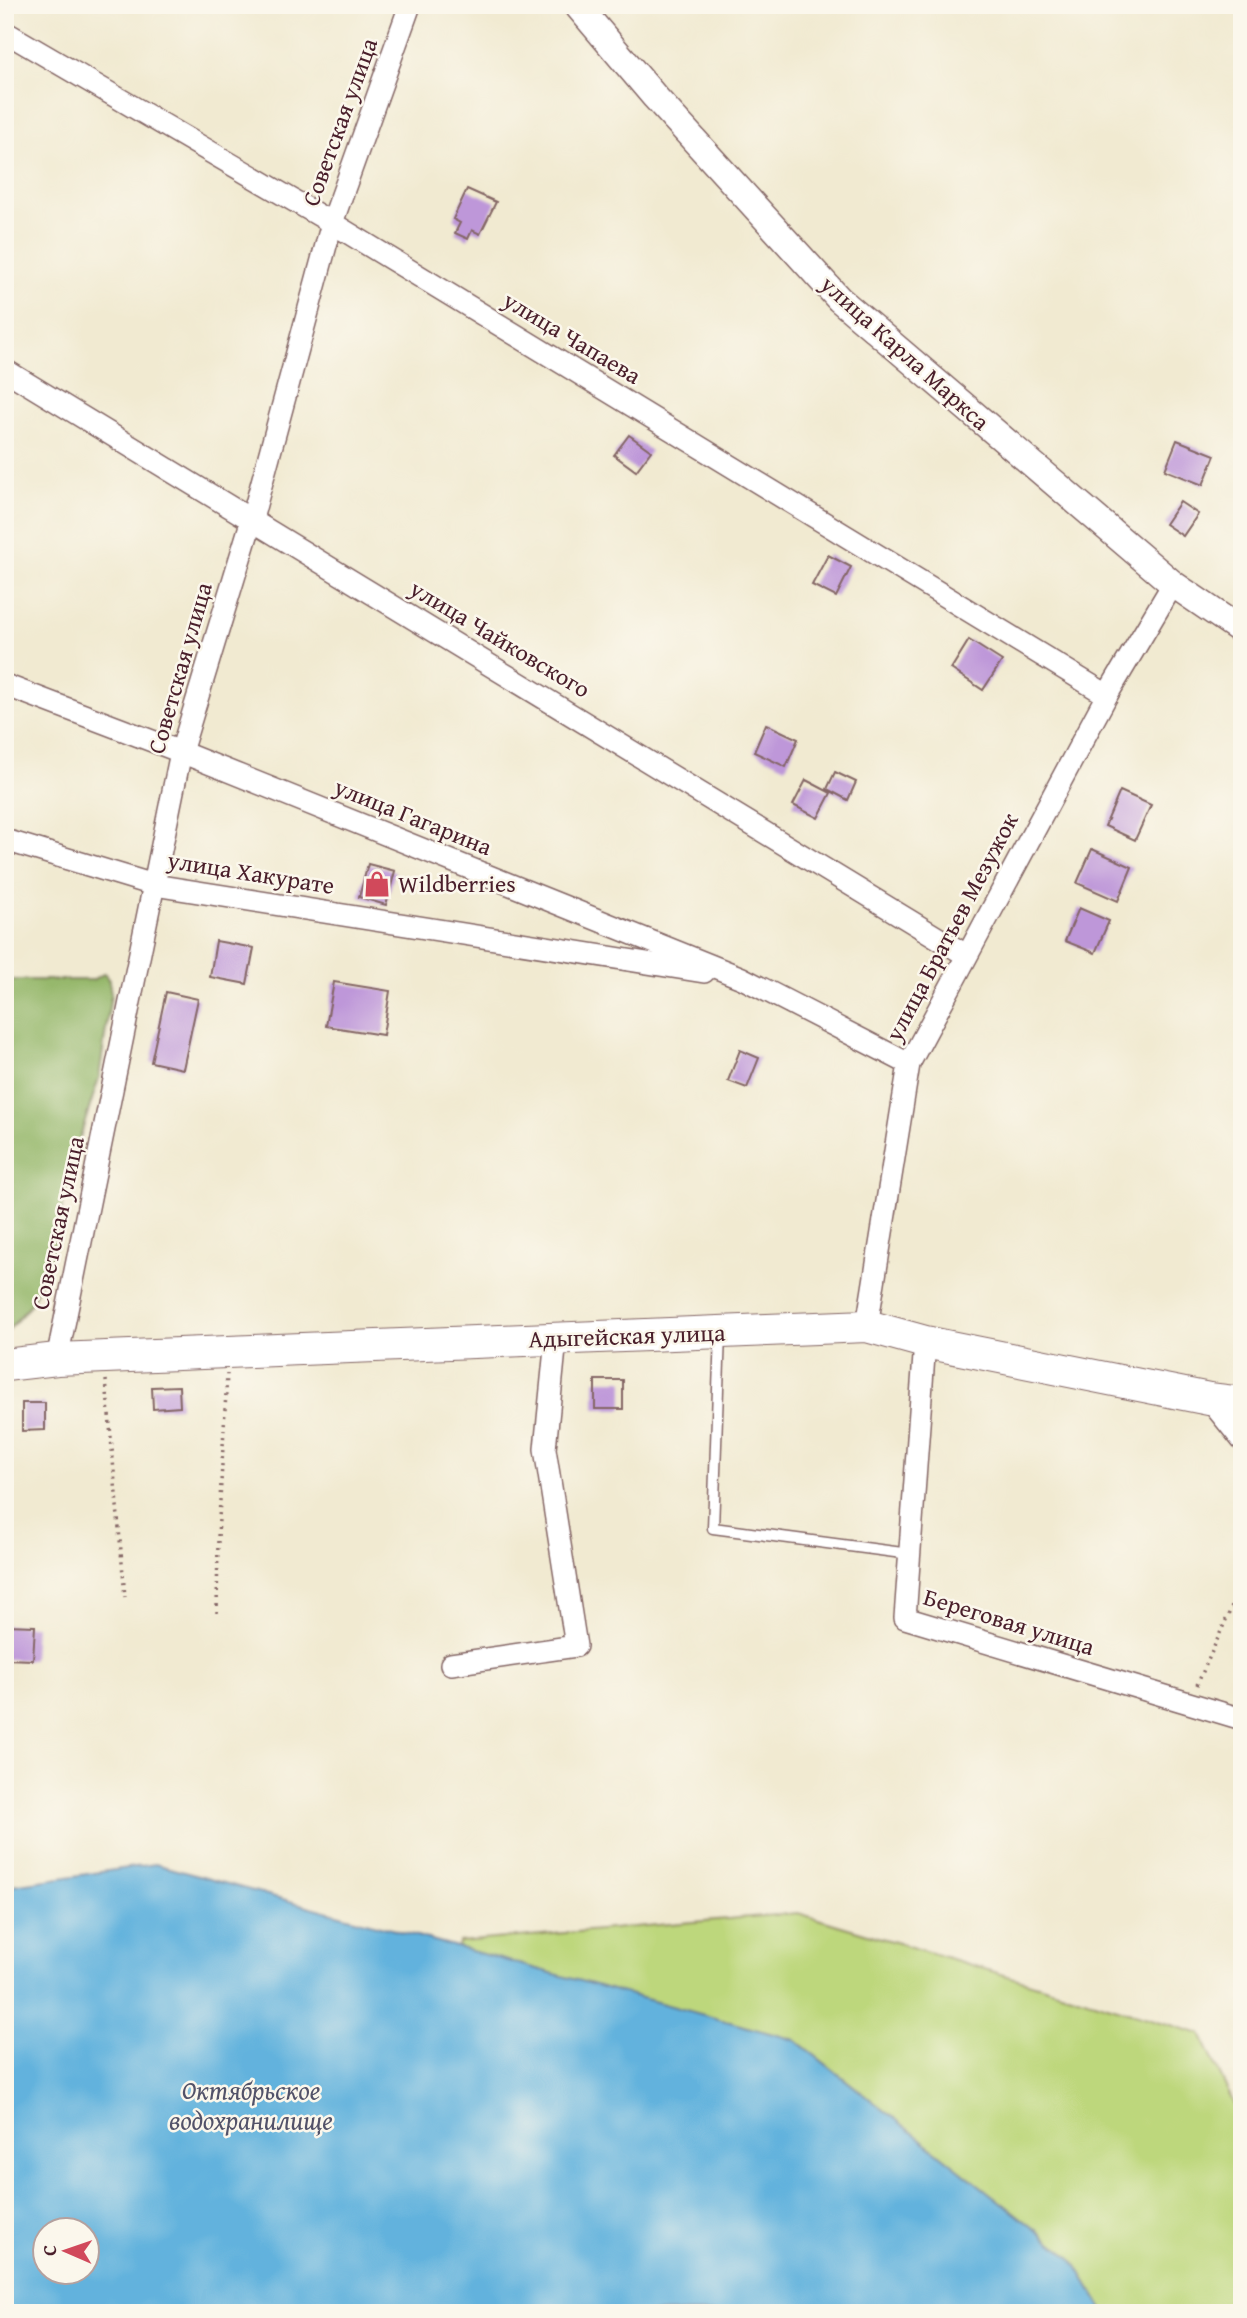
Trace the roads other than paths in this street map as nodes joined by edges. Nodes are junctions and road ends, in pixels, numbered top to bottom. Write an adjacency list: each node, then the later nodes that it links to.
1 (410, 5): 4 (street, Советская улица)
2 (577, 5): 7 (street, улица Карла Маркса)
3 (5, 32): 4 (street, улица Чапаева)
4 (332, 223): 6 (street, Советская улица); 10 (street, улица Чапаева)
5 (5, 369): 6 (street, улица Чайковского)
6 (252, 519): 11 (street, Советская улица); 14 (street, улица Чайковского)
7 (1173, 584): 8 (street, улица Карла Маркса); 10 (street, улица Братьев Мезужок)
8 (1242, 631)
9 (5, 685): 11 (street, улица Гагарина)
10 (1107, 695): 14 (street, улица Братьев Мезужок)
11 (181, 752): 13 (street, Советская улица); 15 (street, улица Гагарина)
12 (5, 840): 13 (street, улица Хакурате)
13 (154, 885): 15 (street, улица Хакурате); 21 (street, Советская улица)
14 (966, 955): 16 (street, улица Братьев Мезужок)
15 (742, 978): 16 (street, улица Гагарина)
16 (909, 1064): 17 (street, улица Братьев Мезужок)
17 (867, 1326): 18 (main road, Адыгейская улица); 20 (main road, Адыгейская улица)
18 (720, 1332): 19 (main road, Адыгейская улица); 26 (lane)
19 (556, 1339): 21 (main road, Адыгейская улица); 27 (street)
20 (925, 1342): 23 (main road, Адыгейская улица); 26 (street, Береговая улица)
21 (57, 1359): 22 (main road, Адыгейская улица)
22 (5, 1365)
23 (1209, 1399): 24 (main road, Адыгейская улица); 25 (street)
24 (1242, 1403)
25 (1242, 1440)
26 (910, 1553): 28 (street, Береговая улица)
27 (451, 1664)
28 (1242, 1719)

